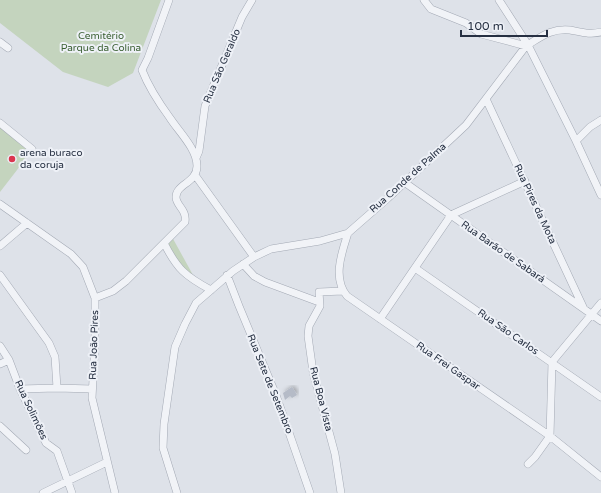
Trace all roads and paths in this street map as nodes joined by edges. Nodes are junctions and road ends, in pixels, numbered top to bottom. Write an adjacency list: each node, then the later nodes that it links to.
1 (169, 0): 14 (street)
2 (252, 0): 14 (street, Rua São Geraldo)
3 (424, 0): 7 (street)
4 (499, 0): 7 (street)
5 (601, 32): 7 (street)
6 (0, 42): 8 (street)
7 (527, 46): 9 (street, Rua Conde de Palma); 12 (street)
8 (8, 48)
9 (486, 99): 16 (street, Rua Pires da Mota); 17 (street, Rua Conde de Palma)
10 (601, 120): 12 (street)
11 (0, 123): 13 (street)
12 (576, 141): 18 (street)
13 (32, 149)
14 (196, 158): 15 (street, Rua São Geraldo)
15 (195, 176): 23 (street); 25 (street)
16 (525, 181): 20 (street); 35 (street, Rua Pires da Mota)
17 (404, 182): 20 (street, Rua Barão de Sabará); 22 (street, Rua Conde de Palma)
18 (601, 195)
19 (0, 204): 21 (street, Rua João Pires)
20 (451, 215): 27 (street); 35 (street, Rua Barão de Sabará)
21 (27, 223): 24 (street); 32 (street, Rua João Pires)
22 (348, 233): 25 (street, Rua Conde de Palma); 31 (street)
23 (164, 243): 30 (street); 32 (street)
24 (0, 246)
25 (254, 257): 26 (street, Rua Conde de Palma)
26 (243, 264): 29 (street, Rua Conde de Palma); 34 (street)
27 (415, 268): 37 (street); 41 (street, Rua São Carlos)
28 (0, 275): 43 (street)
29 (227, 275): 30 (street, Rua Conde de Palma); 58 (street, Rua Sete de Setembro)
30 (211, 290): 57 (street, Rua Conde de Palma)
31 (343, 291): 34 (street, Rua Boa Vista); 37 (street, Rua Frei Gaspar)
32 (95, 298): 45 (street, Rua João Pires)
33 (601, 303): 36 (street)
34 (320, 304): 59 (street, Rua Boa Vista)
35 (584, 310): 36 (street, Rua Barão de Sabará)
36 (591, 315): 38 (street, Rua Barão de Sabará); 41 (street)
37 (380, 319): 48 (street, Rua Frei Gaspar)
38 (601, 321)
39 (0, 346): 40 (street, Rua Solimões)
40 (8, 360): 42 (street); 44 (street, Rua Solimões)
41 (552, 362): 46 (street, Rua São Carlos); 48 (street)
42 (0, 364)
43 (57, 388): 44 (street); 45 (street)
44 (20, 389): 53 (street, Rua Solimões)
45 (92, 389): 50 (street, Rua João Pires)
46 (601, 397)
47 (0, 426): 49 (street)
48 (550, 436): 51 (street); 52 (street, Rua Frei Gaspar)
49 (26, 450)
50 (107, 462): 53 (street); 56 (street, Rua João Pires)
51 (528, 464)
52 (601, 477)
53 (68, 481): 54 (street); 55 (street, Rua Solimões)
54 (43, 493)
55 (72, 493)
56 (115, 493)
57 (177, 493)
58 (310, 493)
59 (341, 493)

